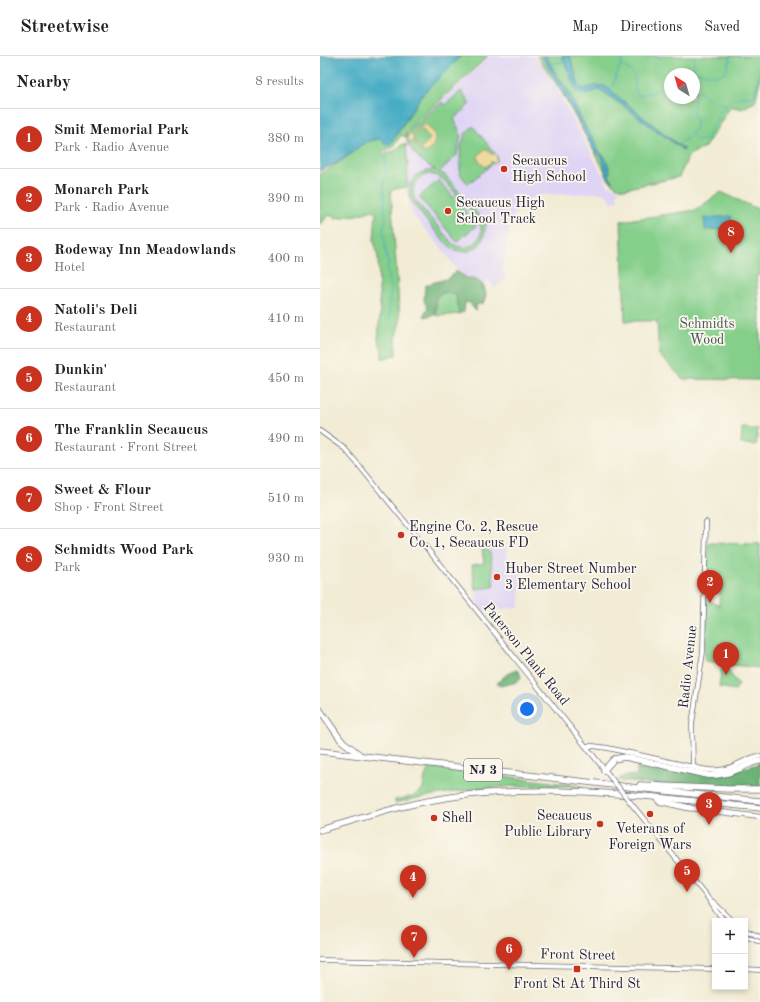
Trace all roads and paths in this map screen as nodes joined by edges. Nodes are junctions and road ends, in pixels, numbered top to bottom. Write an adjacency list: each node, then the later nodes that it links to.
1 (320, 431): 4 (street, Paterson Plank Road)
2 (706, 522): 9 (street, Radio Avenue)
3 (320, 710): 6 (highway)
4 (586, 746): 9 (street); 10 (street, Paterson Plank Road)
5 (320, 751): 6 (highway, NJ 3)
6 (361, 756): 11 (highway, NJ 3)
7 (760, 756): 9 (main road)
8 (760, 761): 10 (highway)
9 (693, 767)
10 (606, 772): 21 (street, Paterson Plank Road, bridge)
11 (605, 784): 12 (highway, NJ 3); 16 (highway, NJ 3)
12 (728, 789): 13 (highway); 14 (highway, NJ 3)
13 (760, 789)
14 (760, 792)
15 (639, 796): 17 (highway, NJ 3); 18 (highway, NJ 3); 20 (highway, NJ 3)
16 (760, 801)
17 (690, 808): 19 (main road, NJ 3)
18 (760, 808)
19 (760, 817)
20 (321, 830)
21 (708, 898): 22 (street, Paterson Plank Road); 23 (street, Paterson Plank Road)
22 (723, 918)
23 (730, 918)
24 (748, 931): 25 (street)
25 (758, 936): 26 (street)
26 (748, 937)
27 (748, 937): 28 (street)
28 (760, 942)
29 (320, 960): 30 (street, Front Street)
30 (712, 969)
31 (748, 969): 32 (street)
32 (760, 970)

